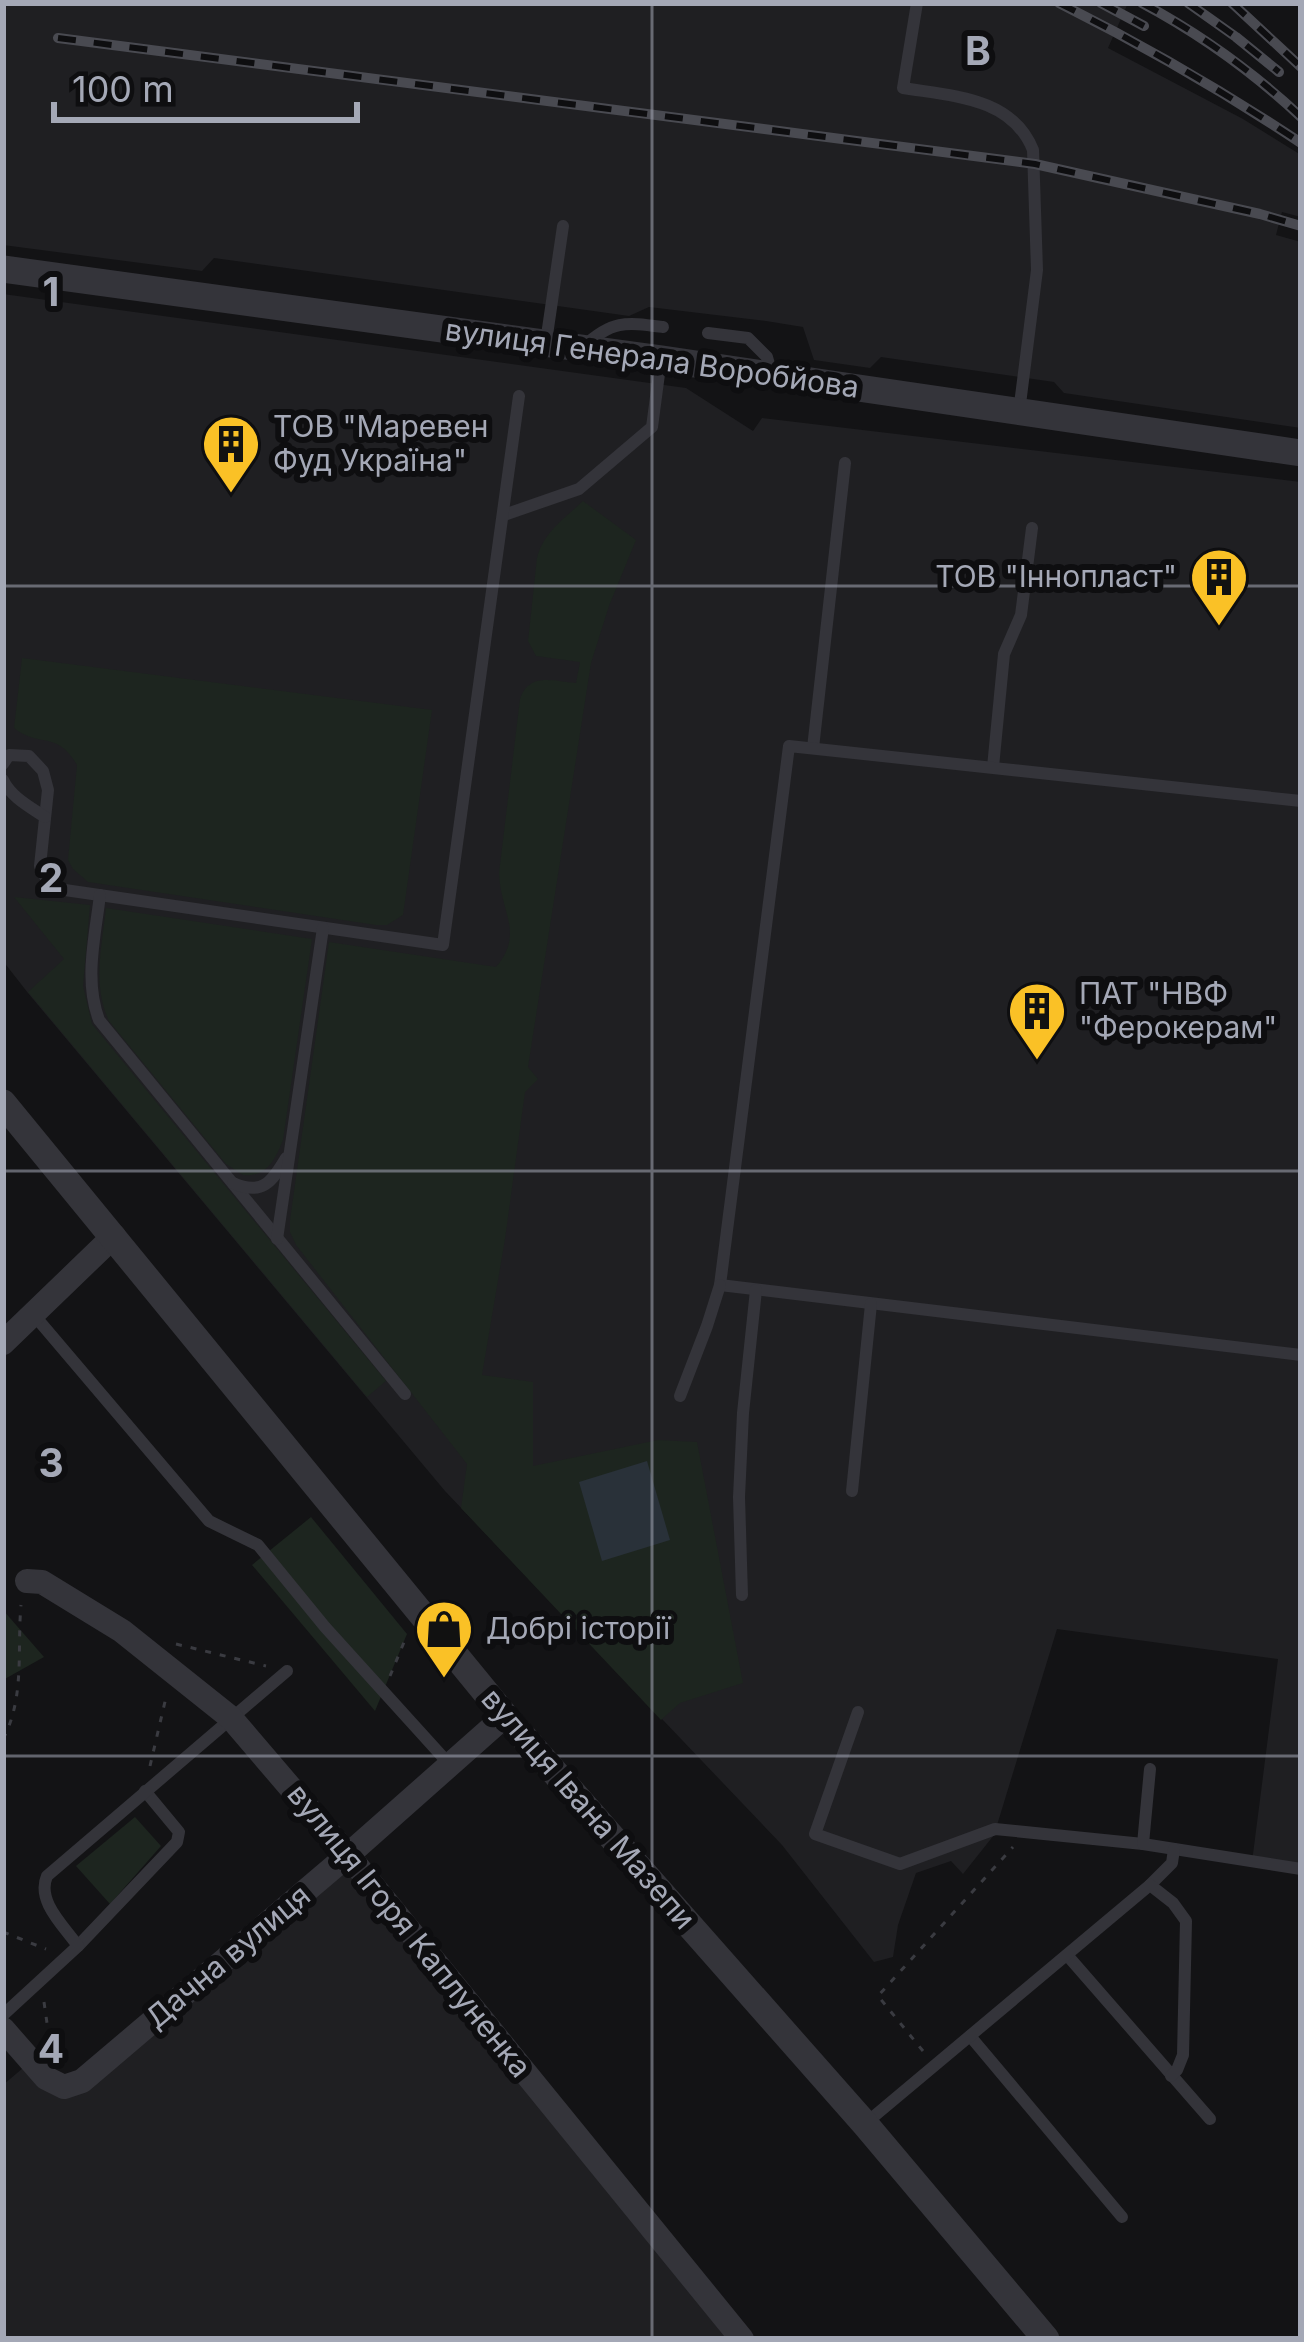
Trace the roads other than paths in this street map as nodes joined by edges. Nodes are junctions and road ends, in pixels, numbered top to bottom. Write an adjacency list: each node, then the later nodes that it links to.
1 (916, 3): 11 (lane)
2 (563, 226): 6 (lane)
3 (3, 269): 6 (street, вулиця Генерала Воробйова)
4 (663, 327): 7 (lane)
5 (708, 333): 9 (lane)
6 (546, 343): 7 (street, вулиця Генерала Воробйова)
7 (582, 348): 8 (street, вулиця Генерала Воробйова)
8 (662, 359): 9 (street, вулиця Генерала Воробйова); 14 (lane)
9 (772, 376): 11 (street, вулиця Генерала Воробйова)
10 (518, 397): 14 (lane)
11 (1019, 412): 12 (street, вулиця Генерала Воробйова)
12 (1301, 453)
13 (845, 464): 16 (lane)
14 (504, 515): 23 (lane)
15 (1032, 528): 18 (lane)
16 (813, 748): 18 (lane); 29 (lane)
17 (3, 764): 22 (lane)
18 (992, 767): 20 (lane)
19 (3, 780): 21 (lane)
20 (1301, 801)
21 (45, 818)
22 (100, 896): 23 (lane); 26 (lane)
23 (322, 928): 25 (lane)
24 (3, 1103): 27 (street, вулиця Івана Мазепи)
25 (290, 1150): 26 (lane); 28 (lane)
26 (231, 1183): 28 (lane)
27 (114, 1236): 32 (street); 44 (street, вулиця Івана Мазепи)
28 (278, 1239): 35 (lane)
29 (719, 1285): 30 (lane); 36 (lane)
30 (756, 1290): 31 (lane); 39 (lane)
31 (872, 1304): 34 (lane); 37 (lane)
32 (34, 1315): 33 (street); 40 (lane)
33 (3, 1342)
34 (1301, 1355)
35 (405, 1394)
36 (680, 1396)
37 (852, 1491)
38 (27, 1581): 45 (street, вулиця Ігоря Каплуненка)
39 (742, 1595)
40 (331, 1633): 41 (lane); 46 (lane)
41 (318, 1644)
42 (287, 1671): 45 (lane)
43 (858, 1712): 49 (lane)
44 (505, 1716): 46 (street, Дачна вулиця); 61 (street, вулиця Івана Мазепи)
45 (231, 1718): 48 (lane); 51 (street, вулиця Ігоря Каплуненка)
46 (450, 1765): 51 (street, Дачна вулиця)
47 (1150, 1769): 49 (lane)
48 (145, 1791): 54 (lane); 54 (lane)
49 (1143, 1844): 50 (lane)
50 (1174, 1849): 52 (lane); 53 (lane)
51 (348, 1855): 58 (street, Дачна вулиця); 63 (street, вулиця Ігоря Каплуненка)
52 (1301, 1870)
53 (1150, 1885): 55 (lane); 59 (lane)
54 (78, 1946): 56 (lane)
55 (1067, 1955): 57 (lane); 59 (lane)
56 (3, 2015)
57 (970, 2036): 61 (lane); 62 (lane)
58 (7, 2042)
59 (1171, 2076): 60 (lane)
60 (1210, 2119)
61 (865, 2124): 64 (street, вулиця Івана Мазепи)
62 (1121, 2217)
63 (742, 2339)
64 (1046, 2339)

